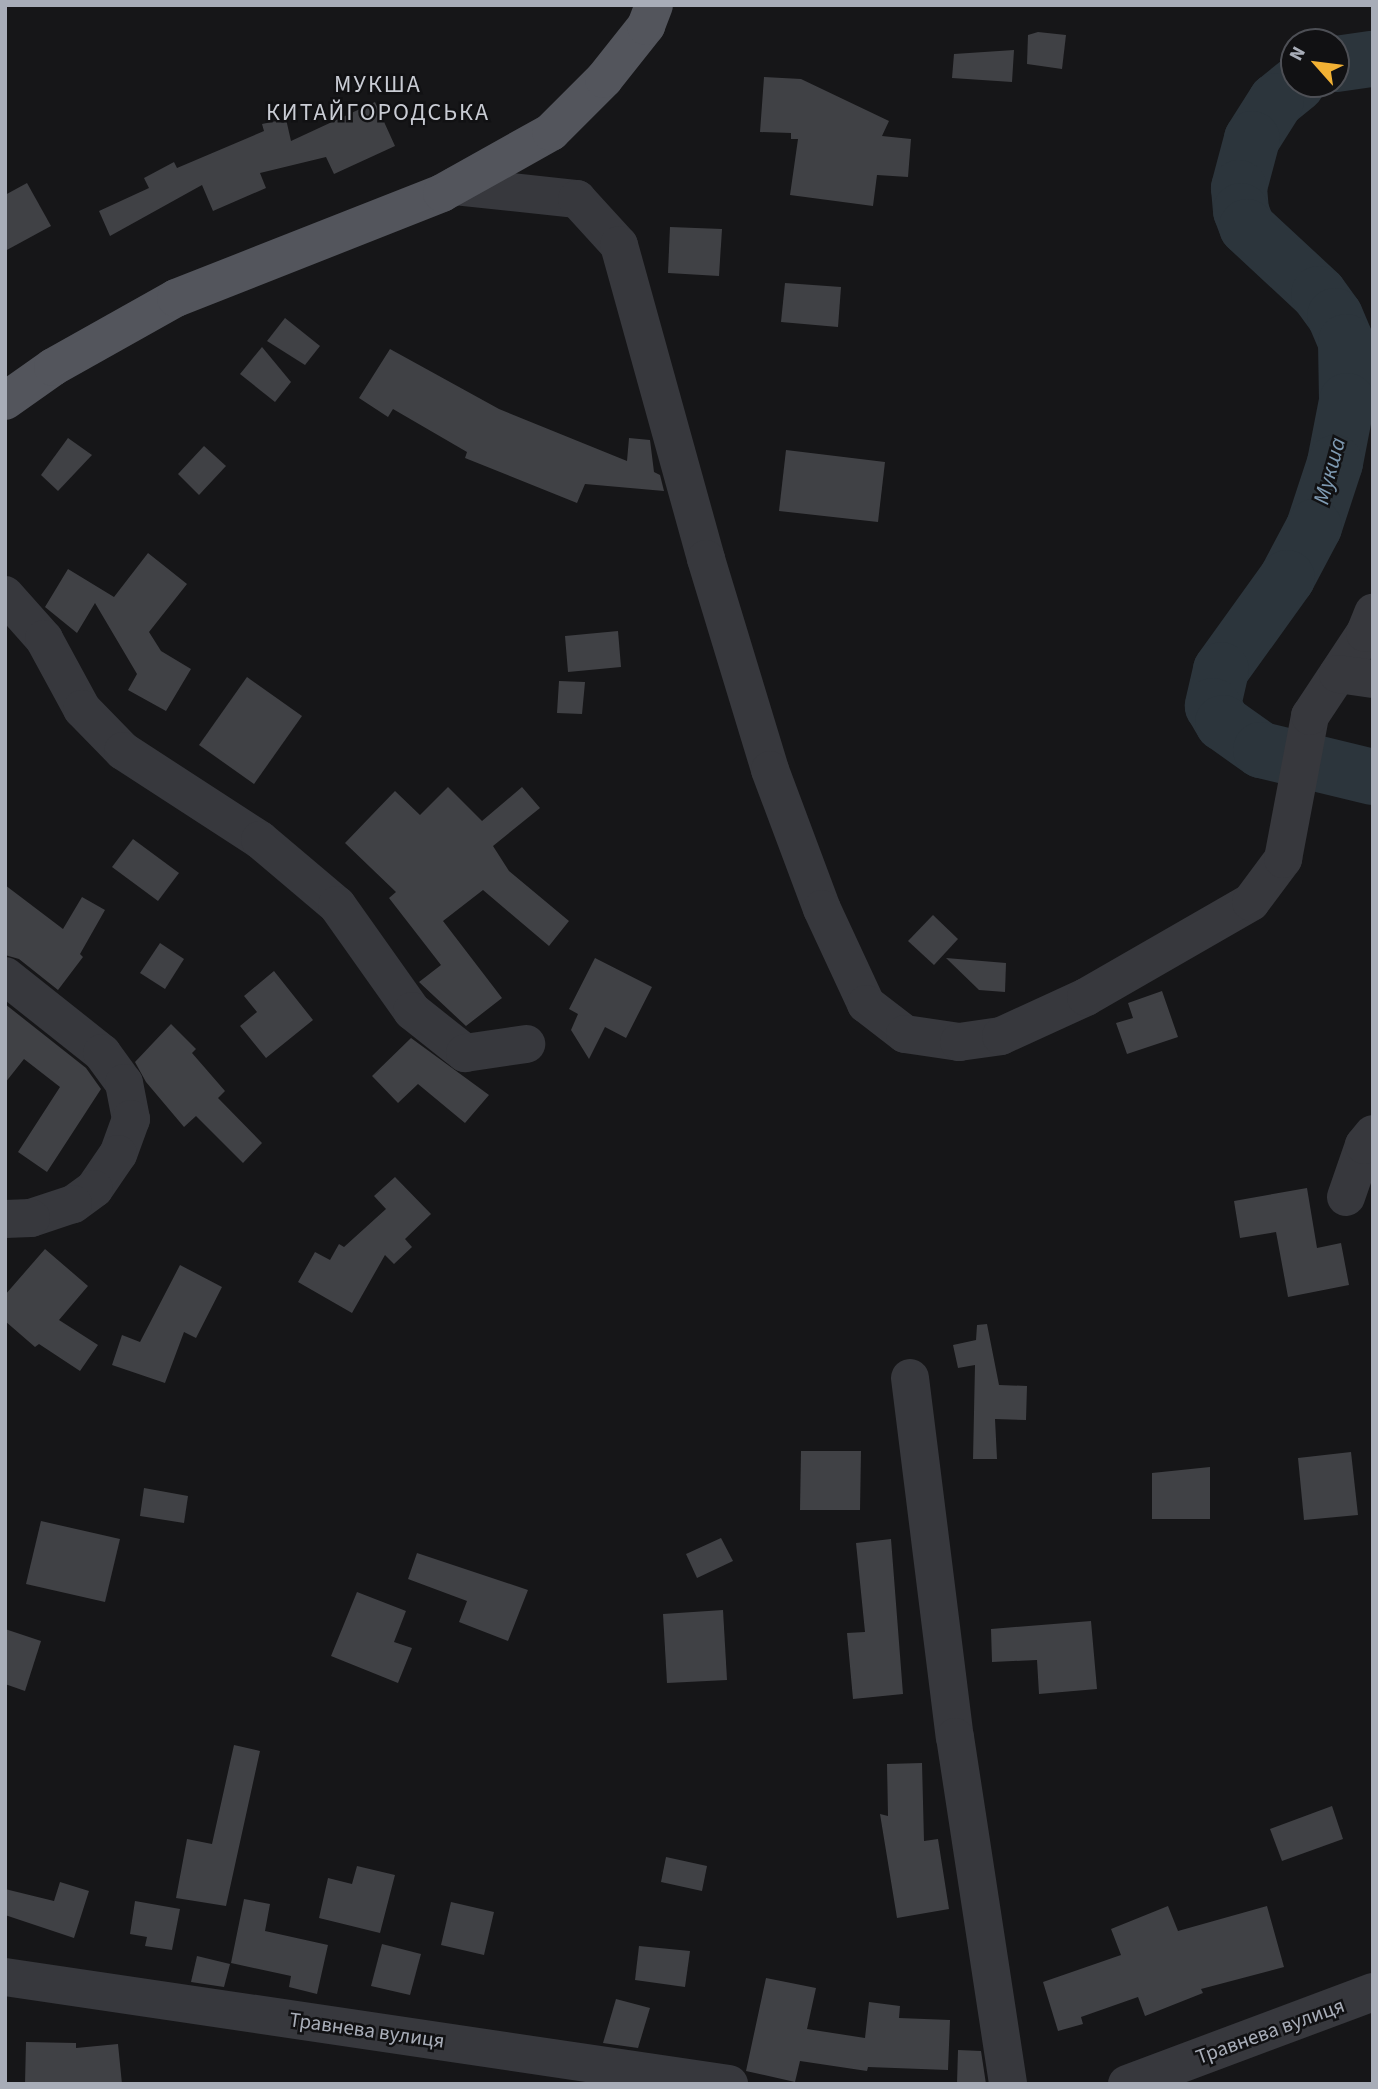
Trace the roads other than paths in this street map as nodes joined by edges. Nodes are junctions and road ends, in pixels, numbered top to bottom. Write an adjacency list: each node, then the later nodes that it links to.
1 (654, 5): 2 (main road)
2 (455, 186): 3 (main road); 6 (street)
3 (5, 401)
4 (5, 595): 8 (street)
5 (1373, 613): 6 (street)
6 (1355, 676)
7 (5, 976): 11 (street)
8 (526, 1044)
9 (1373, 1134): 10 (street)
10 (1346, 1197)
11 (5, 1219)
12 (910, 1378): 16 (street)
13 (5, 1977): 15 (street, Травнева вулиця)
14 (1373, 1992): 17 (street, Травнева вулиця)
15 (729, 2084)
16 (1008, 2084)
17 (1127, 2084)

